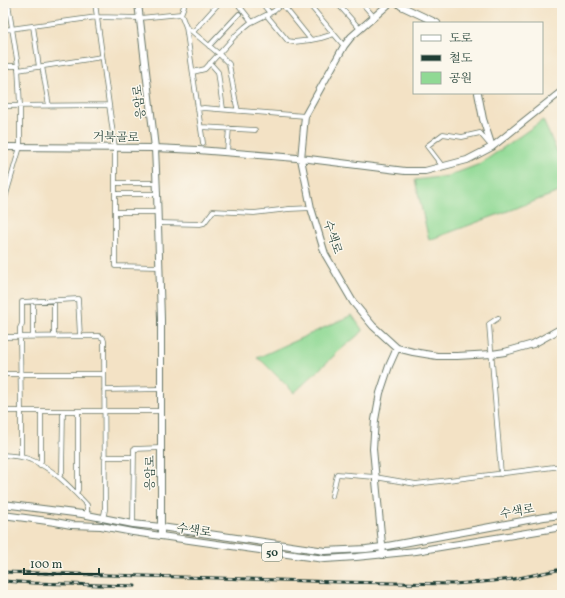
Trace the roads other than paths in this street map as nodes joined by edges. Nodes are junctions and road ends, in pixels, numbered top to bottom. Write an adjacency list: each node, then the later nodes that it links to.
1 (8, 3): 23 (street)
2 (95, 3): 17 (street)
3 (138, 3): 19 (main road, 응암로)
4 (219, 3): 27 (street)
5 (238, 3): 20 (street)
6 (262, 3): 16 (street)
7 (308, 3): 28 (street)
8 (337, 3): 25 (street)
9 (362, 3): 18 (street)
10 (390, 3): 18 (main road)
11 (398, 3): 21 (main road)
12 (185, 4): 14 (street)
13 (283, 4): 16 (street); 29 (street)
14 (181, 14): 19 (street); 24 (street)
15 (239, 14): 30 (street)
16 (269, 14): 20 (street); 29 (street)
17 (97, 17): 19 (street); 22 (street); 33 (street)
18 (374, 17): 25 (main road)
19 (140, 18): 57 (main road, 응암로)
20 (252, 22): 32 (street)
21 (435, 22)
22 (33, 26): 23 (street); 36 (street)
23 (12, 28): 26 (street); 37 (street)
24 (186, 28): 27 (street); 38 (street)
25 (360, 29): 31 (main road)
26 (3, 30)
27 (193, 32): 30 (street)
28 (334, 34): 29 (street); 31 (street)
29 (311, 40)
30 (209, 46): 32 (street)
31 (344, 46): 48 (main road)
32 (219, 54): 34 (street); 47 (street)
33 (102, 57): 36 (street); 41 (street)
34 (210, 64): 38 (street); 46 (street)
35 (3, 66): 37 (street)
36 (41, 67): 37 (street); 44 (street)
37 (18, 68): 43 (street)
38 (193, 72): 45 (street)
39 (562, 91): 55 (main road, 거북골로)
40 (478, 94): 55 (main road)
41 (109, 104): 44 (street); 56 (street)
42 (3, 106): 43 (street); 53 (street, 거북골로)
43 (20, 106): 44 (street); 54 (street)
44 (49, 106)
45 (198, 109): 46 (street); 49 (street)
46 (223, 109): 47 (street)
47 (238, 110): 48 (street)
48 (305, 116): 59 (main road, 수색로)
49 (201, 126): 50 (street); 52 (street)
50 (229, 128): 51 (street); 58 (street)
51 (255, 130)
52 (203, 142)
53 (4, 147): 54 (main road, 거북골로)
54 (20, 147): 56 (main road, 거북골로); 63 (street)
55 (492, 147): 60 (main road, 거북골로); 60 (street)
56 (114, 148): 57 (main road, 거북골로); 61 (street)
57 (155, 148): 58 (main road, 거북골로); 62 (main road, 응암로)
58 (227, 152): 59 (main road, 거북골로)
59 (301, 159): 60 (main road, 거북골로); 67 (main road, 수색로)
60 (443, 166)
61 (115, 183): 62 (street); 64 (street)
62 (157, 184): 65 (main road, 응암로)
63 (5, 187): 66 (street)
64 (115, 194): 65 (street); 68 (street)
65 (157, 194): 69 (main road, 응암로)
66 (3, 205)
67 (312, 208): 70 (street); 81 (main road, 수색로)
68 (115, 212): 69 (street); 71 (street)
69 (158, 212): 70 (main road, 응암로)
70 (159, 223): 71 (main road, 응암로)
71 (160, 267): 86 (main road, 응암로)
72 (54, 300): 73 (street); 79 (street); 80 (street)
73 (33, 301): 77 (street); 78 (street)
74 (498, 318): 82 (street)
75 (562, 328): 82 (main road, 수색로)
76 (3, 336): 77 (street)
77 (20, 336): 78 (street); 84 (street)
78 (33, 336): 79 (street)
79 (54, 336): 80 (street)
80 (80, 336): 85 (street)
81 (397, 348): 82 (main road, 수색로); 104 (main road)
82 (492, 354): 102 (street)
83 (3, 374): 84 (street)
84 (20, 374): 85 (street); 89 (street)
85 (104, 375): 87 (street)
86 (162, 389): 87 (street); 94 (main road, 응암로)
87 (104, 390): 93 (street)
88 (3, 411): 89 (street)
89 (21, 411): 90 (street); 97 (street)
90 (41, 411): 91 (street); 100 (street)
91 (63, 411): 92 (street); 103 (street)
92 (78, 411): 93 (street); 105 (street)
93 (104, 411): 94 (street); 98 (street)
94 (161, 411): 95 (main road, 응암로)
95 (161, 448): 99 (street); 113 (main road, 응암로)
96 (3, 455): 97 (street)
97 (21, 457): 100 (street)
98 (104, 457): 99 (street); 111 (street)
99 (134, 457): 112 (street)
100 (40, 464): 103 (street)
101 (562, 466): 102 (street)
102 (500, 474): 104 (street)
103 (59, 477): 105 (street)
104 (376, 477): 106 (street); 116 (main road)
105 (76, 493): 109 (street)
106 (332, 496)
107 (3, 504): 109 (main road, 수색로 / 50)
108 (3, 515): 115 (main road, 수색로 / 50)
109 (87, 515): 111 (main road, 수색로 / 50)
110 (562, 515): 116 (main road, 수색로 / 50)
111 (103, 519): 112 (main road, 수색로 / 50)
112 (133, 524): 113 (main road, 수색로 / 50)
113 (161, 527): 115 (main road, 응암로); 116 (main road, 수색로 / 50)
114 (562, 527): 117 (main road, 수색로 / 50)
115 (161, 536): 117 (main road, 수색로 / 50)
116 (382, 547): 117 (main road)
117 (383, 555)

